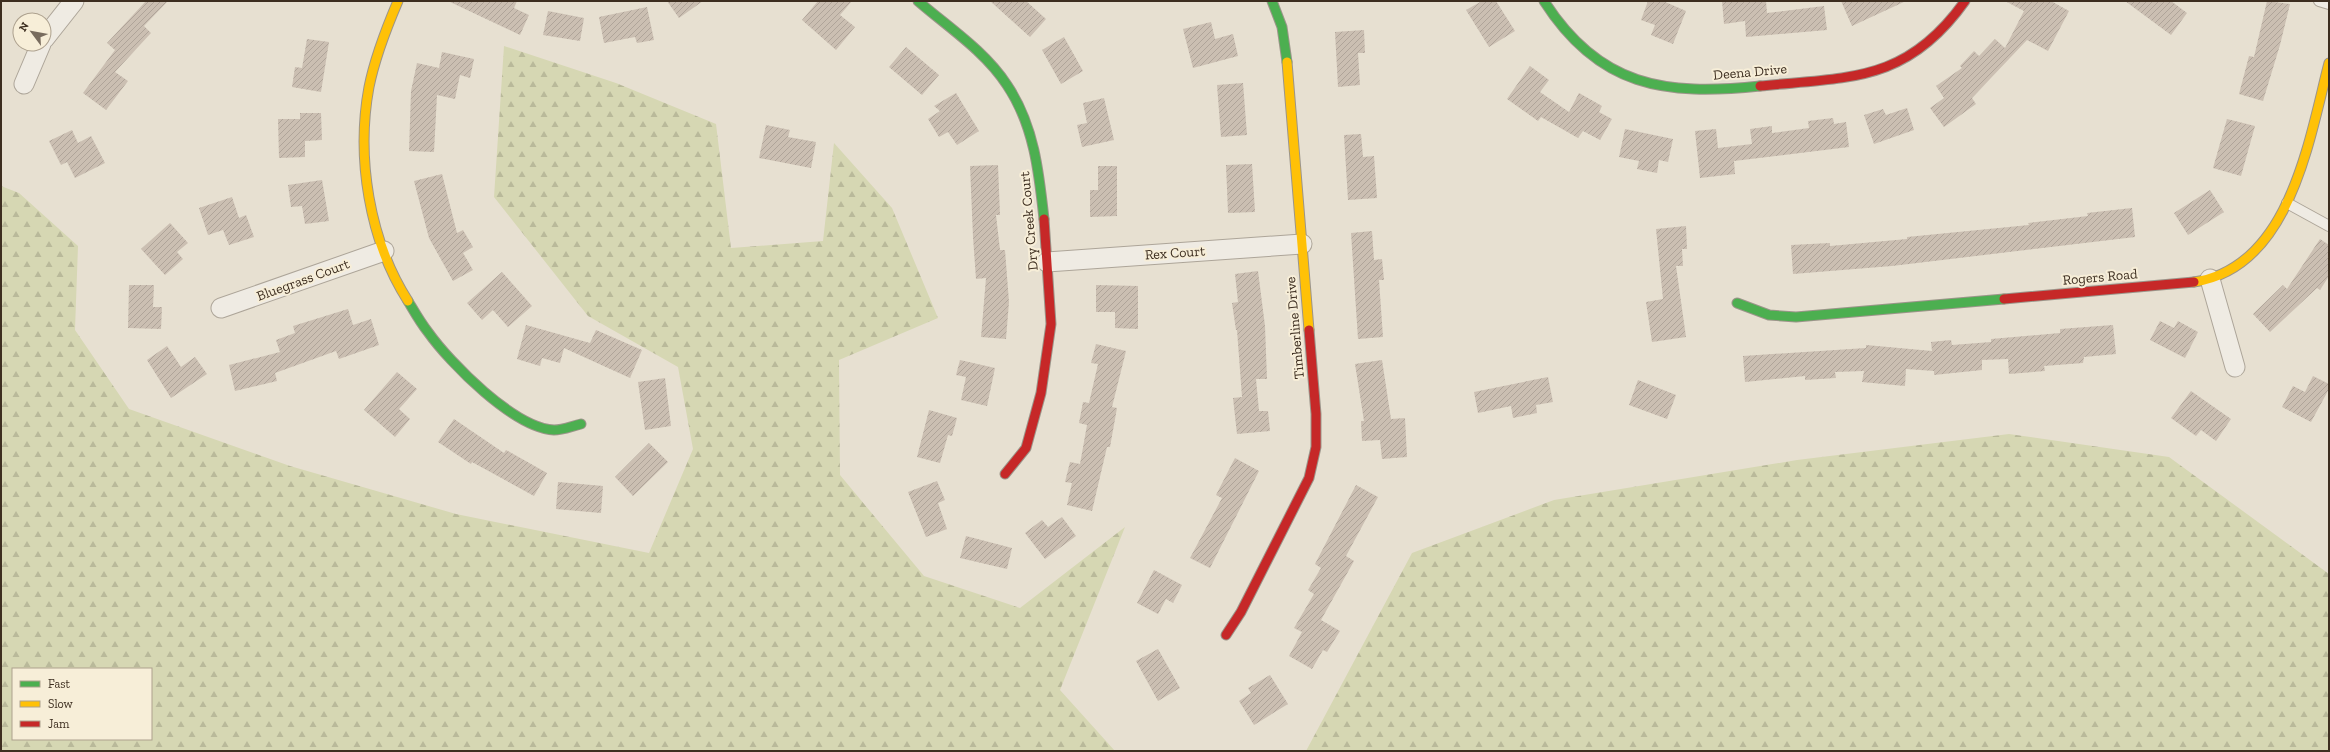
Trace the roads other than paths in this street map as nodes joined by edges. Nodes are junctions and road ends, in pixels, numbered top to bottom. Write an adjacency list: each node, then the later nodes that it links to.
1 (74, 1): 9 (street)
2 (398, 1): 16 (street)
3 (918, 1): 17 (street, Dry Creek Court)
4 (1272, 1): 15 (street, Timberline Drive)
5 (1544, 1): 6 (street, Deena Drive)
6 (1965, 1)
7 (2319, 1): 8 (lane)
8 (2329, 4)
9 (52, 28)
10 (38, 52): 12 (street)
11 (2329, 63): 13 (street, Rogers Road)
12 (24, 84)
13 (2287, 203): 14 (lane); 18 (street, Rogers Road)
14 (2329, 226)
15 (1302, 244): 17 (street, Rex Court); 24 (street, Timberline Drive)
16 (384, 252): 20 (street, Bluegrass Court); 22 (street)
17 (1047, 262): 23 (street, Dry Creek Court)
18 (2210, 279): 19 (street, Rogers Road); 21 (street)
19 (1737, 303)
20 (221, 308)
21 (2235, 367)
22 (580, 424)
23 (1005, 474)
24 (1226, 635)

